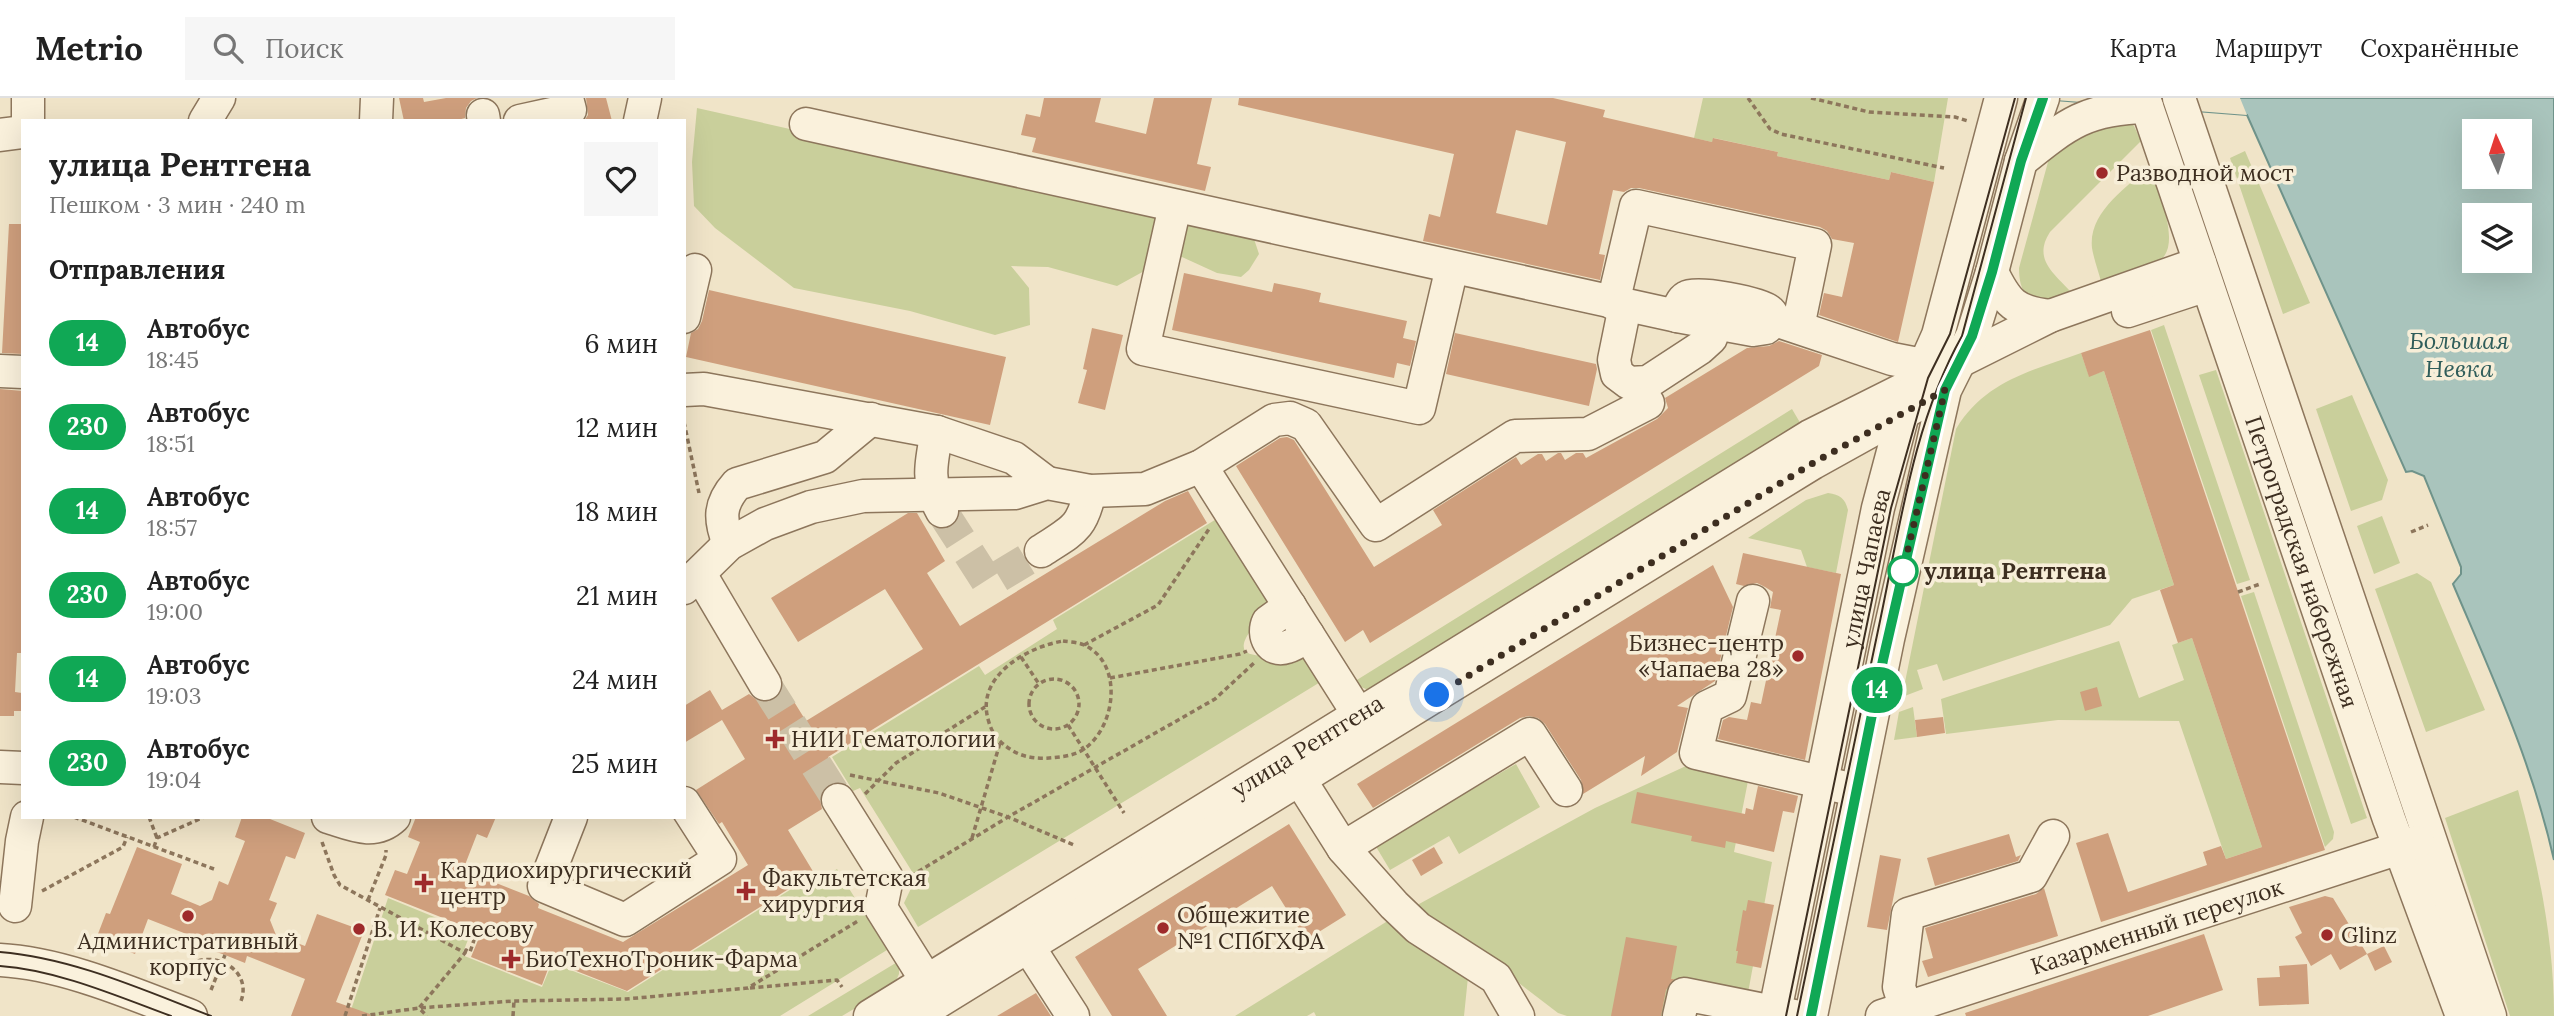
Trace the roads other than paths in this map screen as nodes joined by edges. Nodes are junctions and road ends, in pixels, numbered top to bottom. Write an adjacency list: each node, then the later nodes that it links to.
1 (28, 98): 11 (street)
2 (219, 98): 12 (street)
3 (377, 98): 13 (street)
4 (567, 98): 14 (street)
5 (645, 98): 15 (street)
6 (1984, 98): 17 (street, улица Чапаева)
7 (2001, 98): 17 (street, улица Чапаева)
8 (2042, 99): 20 (street)
9 (2146, 102): 20 (street); 25 (street, Петроградская набережная)
10 (2181, 104): 69 (street, Петроградская набережная)
11 (28, 119)
12 (206, 119)
13 (376, 119)
14 (529, 119)
15 (640, 119)
16 (806, 124): 21 (street)
17 (1992, 130): 35 (street, улица Чапаева)
18 (21, 132): 19 (street)
19 (0, 135)
20 (2021, 161): 24 (street)
21 (1175, 206): 22 (street); 22 (street)
22 (1452, 267): 26 (street)
23 (695, 270): 27 (street)
24 (1992, 272): 29 (street); 32 (street)
25 (2204, 274): 29 (street, улица Рентгена); 35 (street, улица Рентгена); 71 (street, Петроградская набережная)
26 (1619, 304): 28 (street); 30 (street); 31 (street)
27 (686, 308)
28 (1677, 316): 30 (street); 31 (street)
29 (2050, 316): 32 (street, улица Рентгена)
30 (1715, 323): 31 (street)
31 (1787, 324): 35 (street)
32 (1959, 361): 35 (street, улица Рентгена)
33 (0, 371): 34 (street)
34 (21, 372)
35 (1927, 380): 38 (street, улица Чапаева); 50 (street, улица Рентгена); 54 (street, улица Чапаева)
36 (686, 390): 39 (street)
37 (1648, 402): 41 (street)
38 (1903, 414): 50 (street, улица Рентгена); 53 (street, улица Чапаева)
39 (871, 419): 40 (street); 45 (street)
40 (937, 432): 42 (street); 44 (street)
41 (1201, 466): 43 (street); 49 (street)
42 (1047, 483): 43 (street); 44 (street)
43 (1090, 491): 46 (street)
44 (938, 504): 45 (street)
45 (729, 544): 47 (street)
46 (1041, 551)
47 (692, 581): 52 (street)
48 (1753, 601): 59 (street)
49 (1290, 607): 51 (street); 51 (street)
50 (1540, 617): 55 (street, улица Рентгена)
51 (1308, 635): 55 (street)
52 (765, 684)
53 (1839, 698): 54 (street); 59 (street, улица Чапаева)
54 (1883, 705): 61 (street, улица Чапаева)
55 (1365, 725): 58 (street, улица Рентгена)
56 (0, 767): 57 (street)
57 (21, 768)
58 (1293, 769): 70 (street); 73 (street, улица Рентгена)
59 (1822, 783): 61 (street); 78 (street, улица Чапаева)
60 (1566, 789): 70 (street)
61 (1857, 789): 84 (street, улица Чапаева)
62 (844, 796): 75 (street)
63 (686, 806): 64 (street)
64 (570, 819)
65 (390, 821): 66 (street)
66 (324, 827)
67 (16, 833): 72 (street)
68 (2053, 836): 77 (street)
69 (2430, 838): 71 (street, Казарменный переулок); 86 (street, Петроградская набережная)
70 (1343, 848): 82 (street)
71 (2399, 849): 77 (street, Казарменный переулок); 85 (street, Петроградская набережная)
72 (16, 905)
73 (1022, 936): 75 (street, улица Рентгена); 81 (street)
74 (0, 960): 76 (street)
75 (927, 999): 80 (street, улица Рентгена)
76 (149, 1009): 79 (street)
77 (1894, 1012)
78 (1781, 1015): 83 (street)
79 (191, 1016)
80 (870, 1016)
81 (1073, 1016)
82 (1518, 1016)
83 (1679, 1016)
84 (1811, 1016)
85 (2462, 1016)
86 (2490, 1016)

